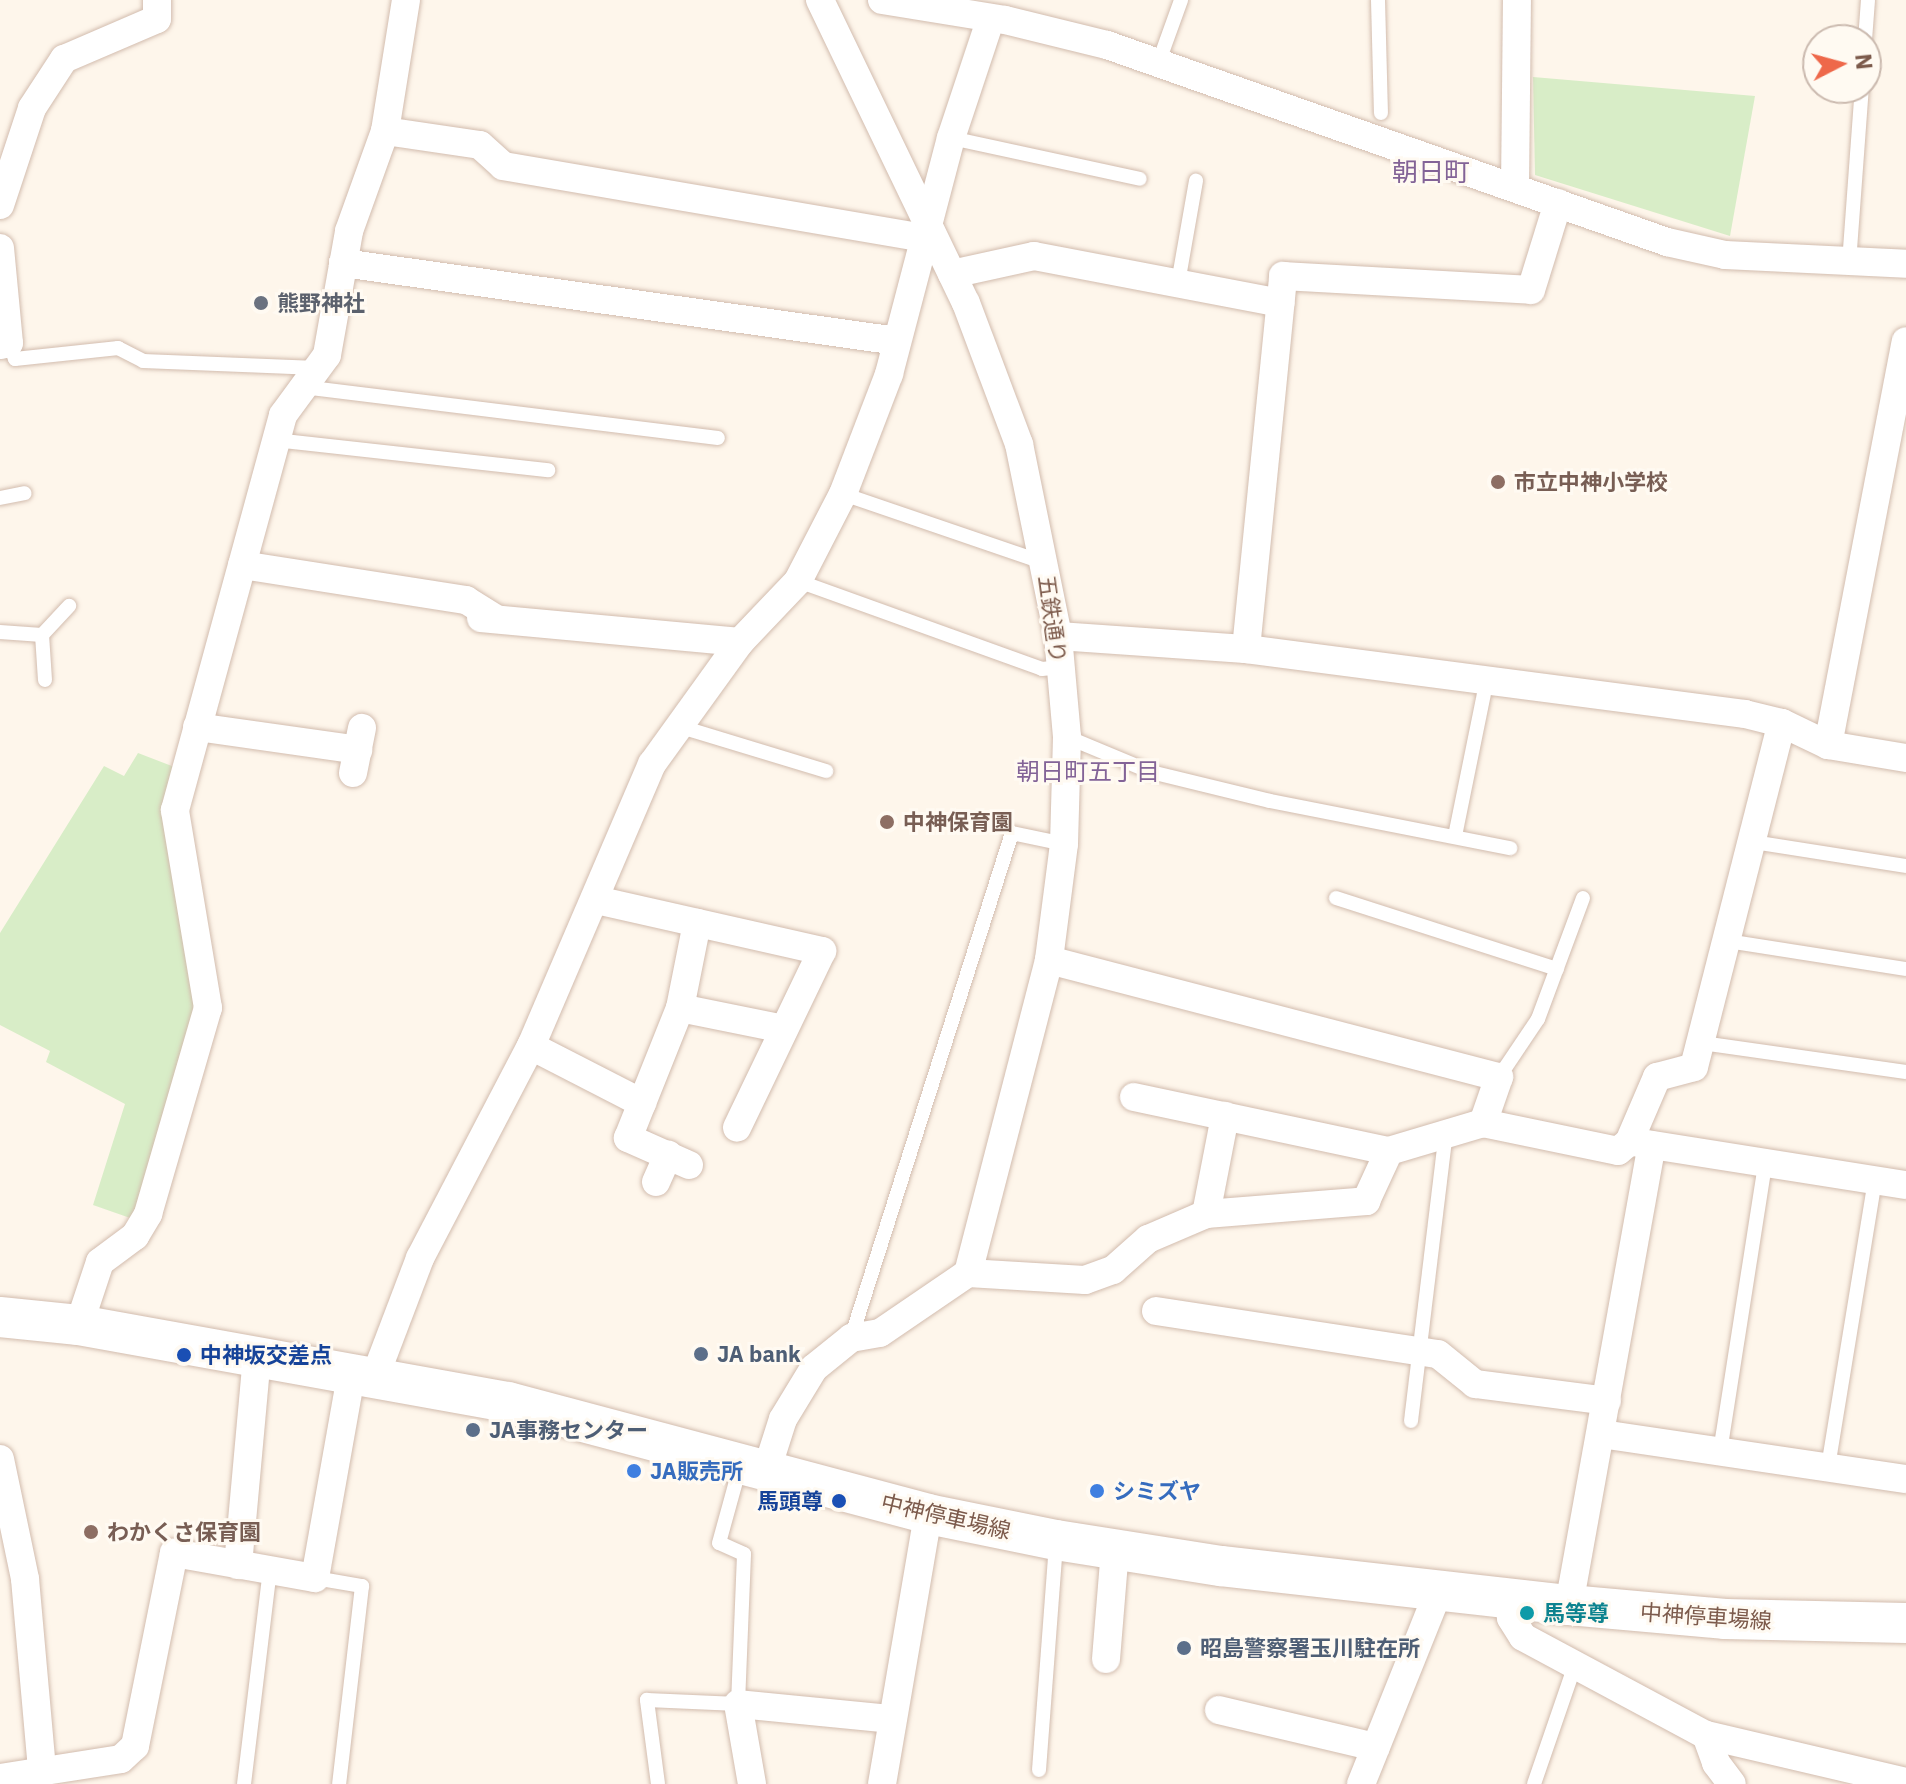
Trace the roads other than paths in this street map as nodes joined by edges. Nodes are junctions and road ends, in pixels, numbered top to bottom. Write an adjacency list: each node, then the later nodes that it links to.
1 (157, 0): 20 (street)
2 (406, 0): 14 (street)
3 (820, 0): 21 (street, 五鉄通り)
4 (882, 0): 9 (street)
5 (1181, 0): 11 (lane)
6 (1378, 0): 13 (lane)
7 (1517, 0): 18 (street)
8 (1868, 0): 10 (lane)
9 (1003, 12): 11 (street); 15 (street)
10 (1866, 24)
11 (1158, 64): 18 (street)
12 (1861, 104): 24 (lane)
13 (1381, 113)
14 (385, 131): 21 (street); 23 (street)
15 (951, 138): 16 (lane); 21 (street)
16 (1140, 179)
17 (1196, 181): 27 (lane)
18 (1515, 187): 19 (street)
19 (1558, 203): 24 (street); 28 (street)
20 (0, 205)
21 (927, 232): 26 (street, 五鉄通り); 29 (street)
22 (0, 248): 31 (street)
23 (343, 263): 29 (street); 32 (street)
24 (1849, 263): 25 (street)
25 (1906, 264)
26 (952, 274): 27 (street); 39 (street, 五鉄通り)
27 (1178, 283): 28 (street)
28 (1281, 303): 47 (street)
29 (897, 341): 37 (street)
30 (1906, 341): 55 (street)
31 (5, 344): 32 (lane)
32 (310, 378): 33 (lane); 34 (street)
33 (718, 438)
34 (275, 440): 35 (lane); 40 (street)
35 (548, 470)
36 (25, 493): 38 (lane)
37 (843, 494): 39 (lane); 41 (street)
38 (0, 498)
39 (1045, 563): 45 (street, 五鉄通り)
40 (242, 565): 46 (street); 53 (street)
41 (798, 581): 46 (street); 48 (lane)
42 (69, 606): 44 (lane)
43 (0, 632): 44 (lane)
44 (42, 635): 49 (lane)
45 (1058, 636): 47 (street); 48 (street, 五鉄通り)
46 (740, 642): 52 (street)
47 (1246, 649): 50 (street)
48 (1061, 667): 54 (street, 五鉄通り)
49 (45, 680)
50 (1486, 683): 51 (street); 59 (lane)
51 (1782, 723): 55 (street); 60 (street)
52 (677, 726): 58 (lane); 66 (street)
53 (197, 727): 56 (street); 94 (street)
54 (1067, 737): 59 (lane); 61 (street, 五鉄通り)
55 (1828, 745): 57 (street)
56 (358, 750)
57 (1906, 758)
58 (826, 771)
59 (1455, 836): 62 (lane)
60 (1753, 842): 63 (lane); 68 (street)
61 (1064, 844): 69 (street, 五鉄通り); 95 (lane)
62 (1510, 848)
63 (1906, 866)
64 (1336, 898): 70 (lane)
65 (1583, 898): 70 (lane)
66 (596, 900): 67 (street); 75 (street)
67 (697, 923): 72 (street); 73 (street)
68 (1727, 941): 71 (lane); 74 (street)
69 (1049, 960): 77 (street); 91 (street, 五鉄通り)
70 (1557, 969): 77 (lane)
71 (1906, 969)
72 (680, 1008): 73 (street); 79 (street)
73 (784, 1029): 82 (street)
74 (1702, 1043): 76 (lane); 84 (street)
75 (531, 1046): 79 (street); 98 (street)
76 (1906, 1072)
77 (1499, 1077): 81 (street)
78 (1134, 1097): 80 (street)
79 (642, 1103): 88 (street)
80 (1225, 1116): 85 (street); 90 (street)
81 (1483, 1123): 83 (street); 84 (street)
82 (737, 1128)
83 (1446, 1131): 85 (street); 96 (lane)
84 (1640, 1144): 86 (street); 99 (street)
85 (1389, 1151): 90 (street)
86 (1765, 1163): 87 (street); 102 (lane)
87 (1875, 1180): 89 (street); 105 (lane)
88 (656, 1182)
89 (1906, 1185)
90 (1206, 1214): 91 (street)
91 (968, 1273): 95 (street)
92 (1156, 1311): 96 (street)
93 (0, 1317): 94 (main road, 中神停車場線)
94 (79, 1325): 97 (main road, 中神停車場線)
95 (851, 1338): 104 (street)
96 (1417, 1351): 99 (street); 100 (lane)
97 (257, 1355): 98 (main road, 中神停車場線); 110 (street)
98 (364, 1373): 104 (main road, 中神停車場線); 112 (street)
99 (1607, 1401): 101 (street)
100 (1411, 1421)
101 (1601, 1434): 102 (street); 115 (street)
102 (1720, 1452): 105 (street)
103 (0, 1459): 125 (street)
104 (754, 1466): 107 (main road, 中神停車場線); 119 (lane)
105 (1828, 1467): 106 (street)
106 (1906, 1479)
107 (928, 1514): 108 (main road, 中神停車場線); 121 (street)
108 (1056, 1540): 109 (main road, 中神停車場線); 124 (lane)
109 (1115, 1550): 113 (main road, 中神停車場線); 117 (street)
110 (238, 1565): 111 (street); 125 (street)
111 (270, 1570): 112 (street); 129 (lane)
112 (315, 1578): 130 (lane)
113 (1438, 1592): 114 (main road, 中神停車場線); 123 (street)
114 (1509, 1599): 115 (main road, 中神停車場線); 118 (street)
115 (1569, 1605): 116 (main road, 中神停車場線)
116 (1906, 1623)
117 (1106, 1659)
118 (1575, 1665): 122 (street); 135 (lane)
119 (738, 1704): 121 (street); 131 (lane); 132 (street)
120 (1219, 1710): 123 (street)
121 (891, 1719): 133 (street)
122 (1706, 1735): 126 (street); 128 (street)
123 (1376, 1747): 134 (street)
124 (1039, 1770)
125 (42, 1771): 127 (street)
126 (1719, 1777)
127 (0, 1778)
128 (1906, 1782)
129 (244, 1784)
130 (339, 1784)
131 (658, 1784)
132 (752, 1784)
133 (882, 1784)
134 (1361, 1784)
135 (1534, 1784)

